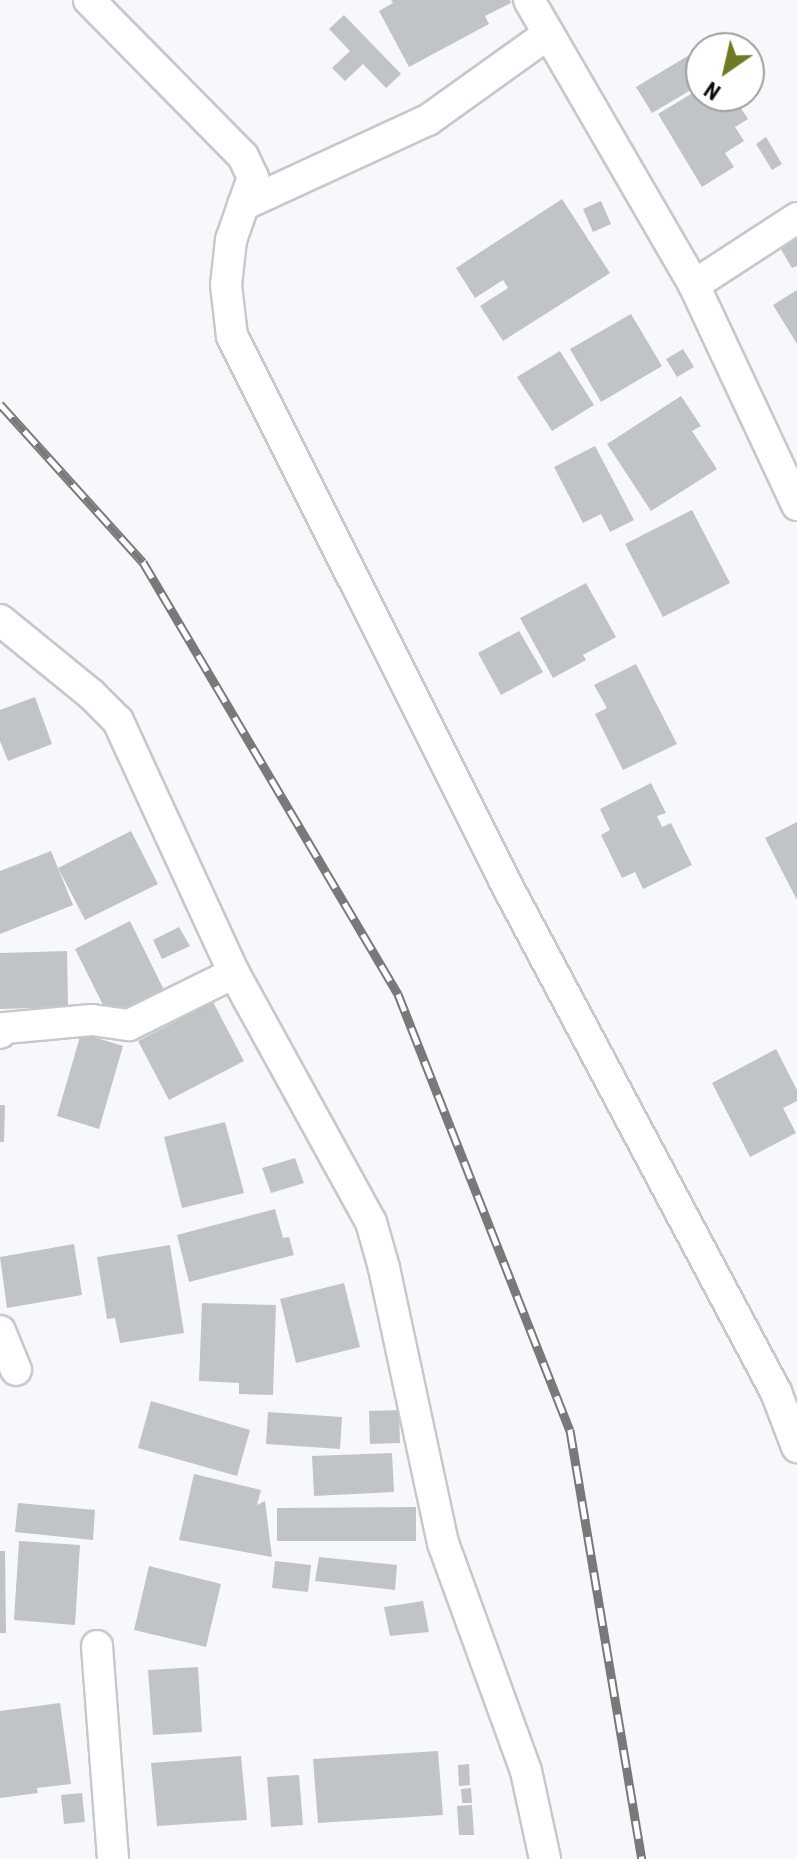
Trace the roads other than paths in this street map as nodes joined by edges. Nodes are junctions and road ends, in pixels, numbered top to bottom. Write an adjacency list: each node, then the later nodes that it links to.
1 (89, 0): 4 (street)
2 (529, 0): 3 (street)
3 (548, 34): 4 (street); 6 (street)
4 (243, 205): 13 (street)
5 (797, 218): 6 (street)
6 (694, 285): 7 (street)
7 (797, 505)
8 (0, 620): 9 (street)
9 (234, 973): 10 (street); 16 (street)
10 (0, 1033)
11 (0, 1331): 12 (street)
12 (16, 1370)
13 (797, 1447)
14 (97, 1646): 15 (street)
15 (113, 1859)
16 (545, 1859)

